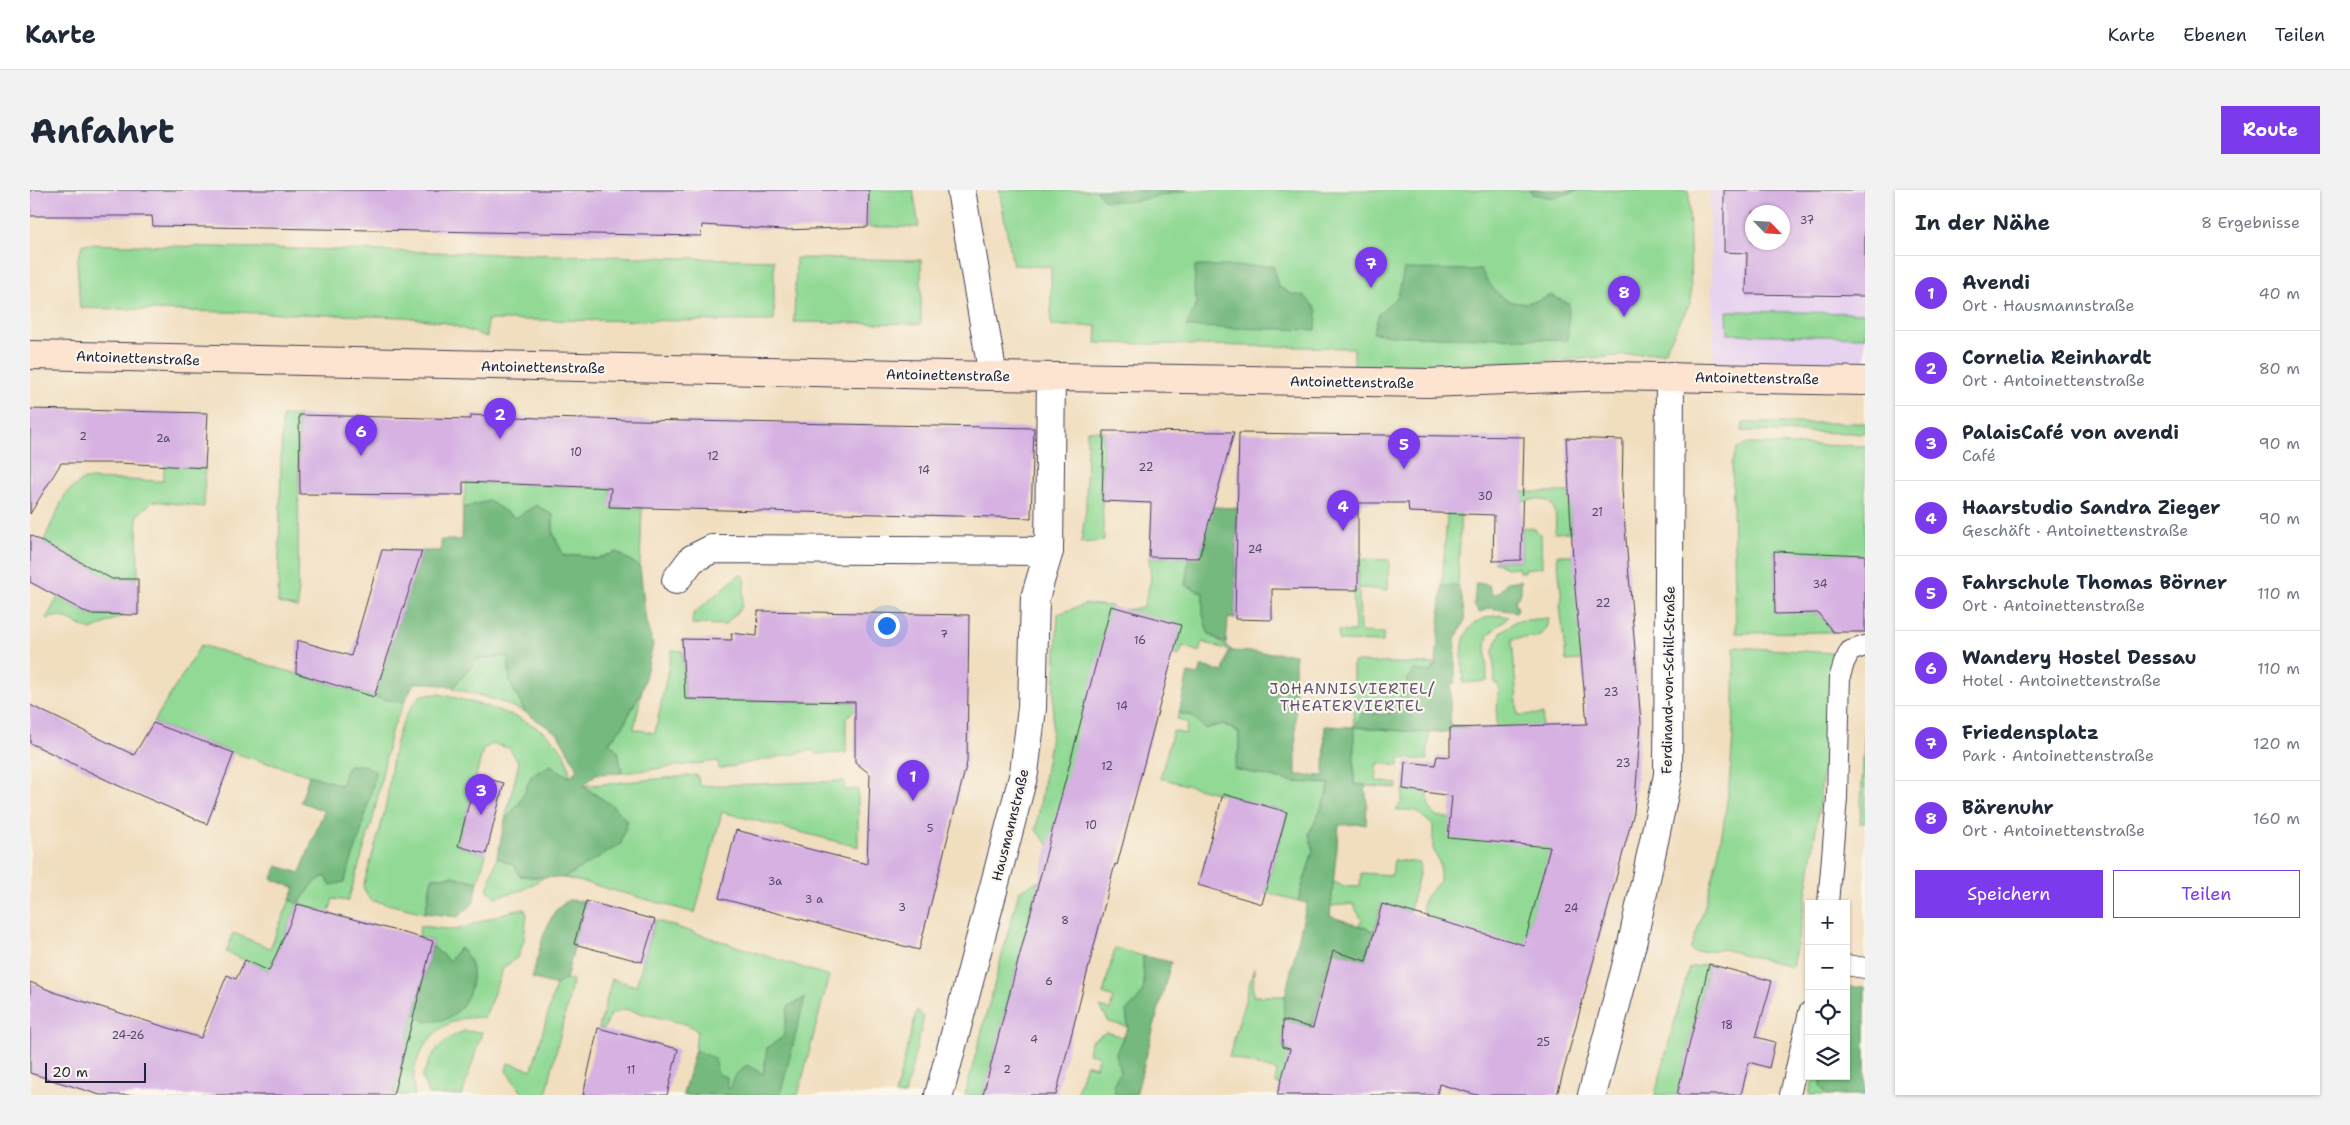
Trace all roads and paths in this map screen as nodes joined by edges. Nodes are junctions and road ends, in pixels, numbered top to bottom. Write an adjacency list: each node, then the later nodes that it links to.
1 (961, 190): 3 (street)
2 (30, 355): 3 (main road, Antoinettenstraße)
3 (993, 376): 5 (main road, Antoinettenstraße)
4 (1670, 376): 5 (main road, Antoinettenstraße); 6 (main road, Antoinettenstraße); 15 (street, Ferdinand-von-Schill-Straße)
5 (1051, 377): 7 (street, Hausmannstraße)
6 (1865, 381)
7 (1049, 551): 8 (street); 14 (street, Hausmannstraße)
8 (676, 580)
9 (1858, 648): 10 (lane)
10 (1828, 900)
11 (1850, 966): 12 (lane)
12 (1865, 968)
13 (1805, 1029): 16 (lane)
14 (939, 1095)
15 (1592, 1095)
16 (1790, 1095)

